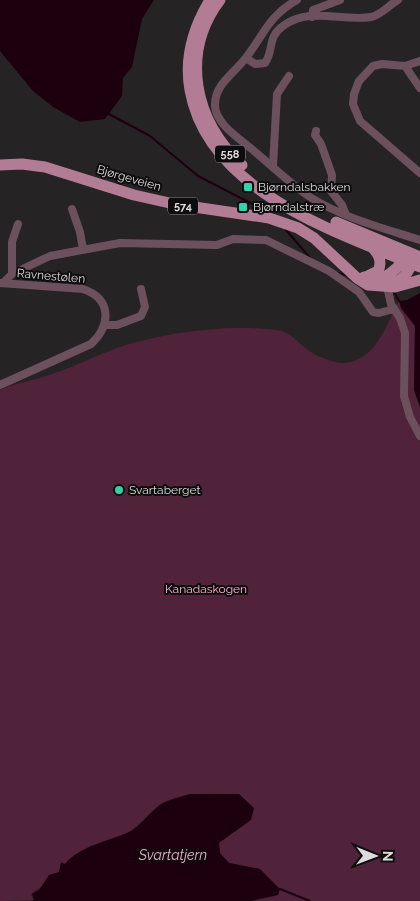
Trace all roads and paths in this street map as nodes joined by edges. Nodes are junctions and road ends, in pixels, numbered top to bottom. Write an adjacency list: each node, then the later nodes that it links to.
1 (210, 0): 20 (main road, 558)
2 (220, 0): 22 (main road, 558)
3 (297, 0): 7 (street)
4 (340, 0): 6 (street)
5 (397, 0): 6 (street)
6 (312, 16): 7 (street)
7 (246, 58): 14 (street)
8 (420, 60): 9 (street)
9 (404, 66): 11 (street); 15 (street)
10 (289, 76): 14 (street)
11 (420, 88)
12 (316, 131): 17 (street)
13 (0, 165): 23 (main road, Bjørgeveien / 574)
14 (273, 166): 17 (street)
15 (420, 173)
16 (72, 209): 21 (street)
17 (346, 215): 19 (street)
18 (18, 224): 24 (street)
19 (420, 240)
20 (370, 245): 22 (main road, 558); 25 (main road)
21 (83, 249): 24 (street); 30 (street)
22 (414, 260): 27 (main road)
23 (353, 273): 25 (main road, Bjørgeveien / 574); 27 (main road, Bjørgeveien / 574)
24 (12, 274): 28 (street)
25 (366, 277): 27 (main road, Bjørgeveien / 574)
26 (420, 280): 27 (main road, Bjørgeveien / 574)
27 (386, 282): 30 (street)
28 (2, 283): 31 (street, Ravnestølen)
29 (141, 289): 31 (street)
30 (394, 310): 33 (street)
31 (106, 325): 32 (street)
32 (0, 385)
33 (420, 436)

